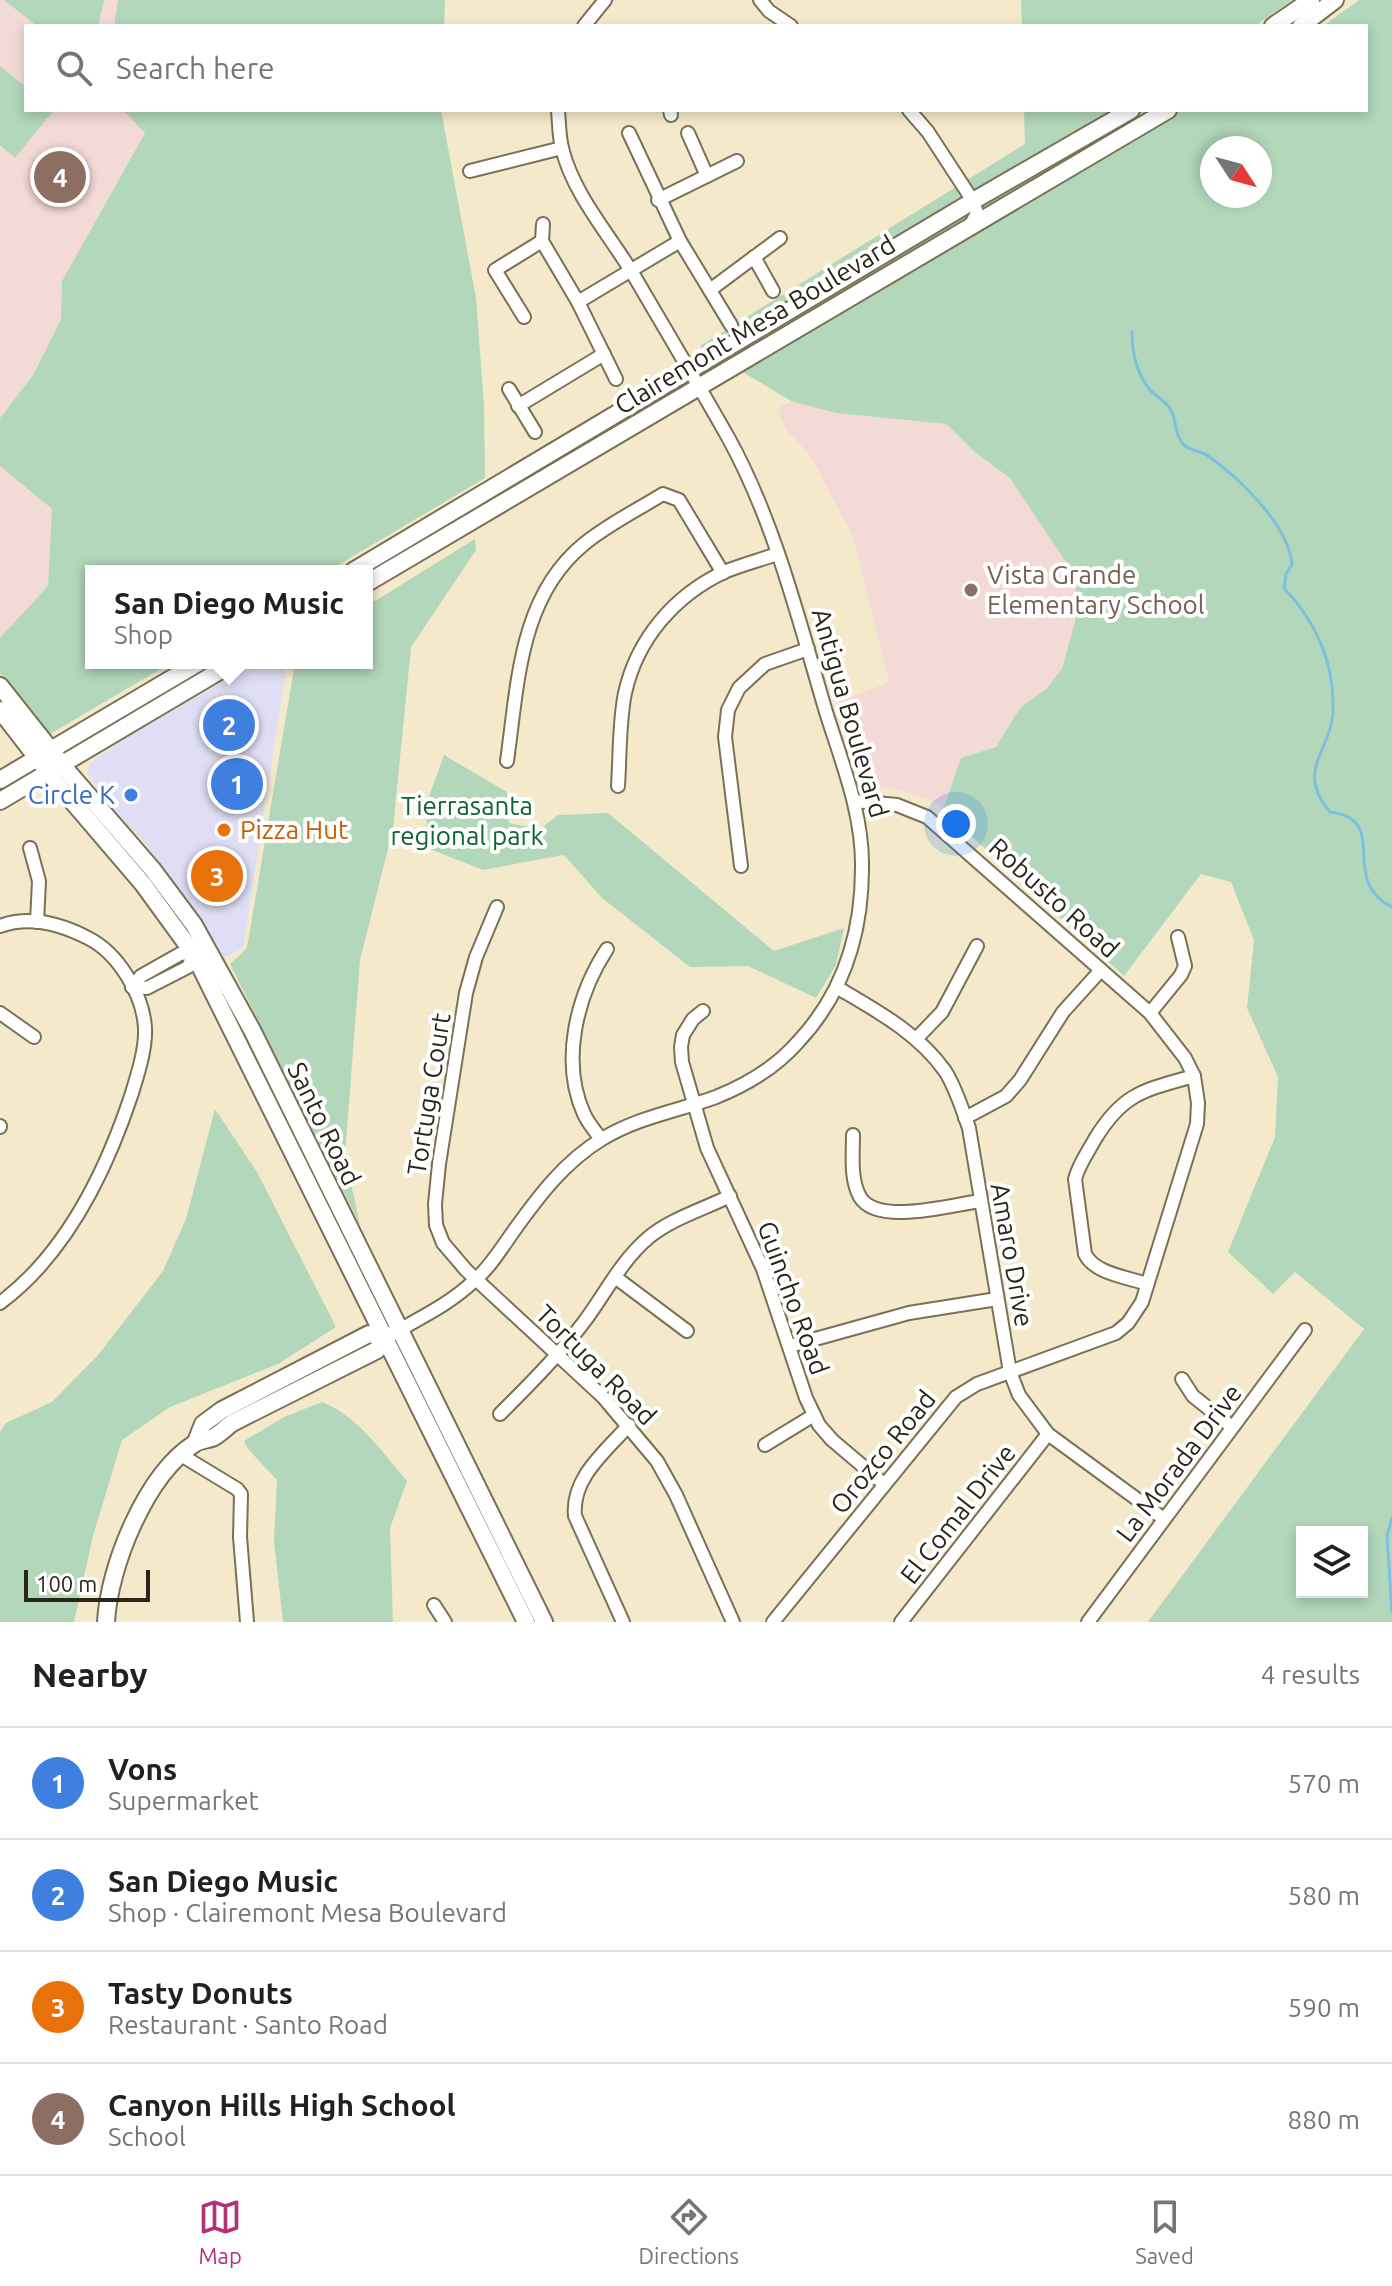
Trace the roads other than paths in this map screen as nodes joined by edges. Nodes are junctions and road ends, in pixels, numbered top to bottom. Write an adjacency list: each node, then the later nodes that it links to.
1 (760, 0): 6 (street)
2 (1311, 0): 7 (main road)
3 (1335, 0): 8 (main road)
4 (599, 2): 5 (street)
5 (585, 24)
6 (788, 24)
7 (1276, 24)
8 (1304, 24)
9 (558, 112): 15 (street, Antigua Boulevard)
10 (911, 112): 20 (street)
11 (1128, 112): 20 (main road, Clairemont Mesa Boulevard)
12 (1165, 112): 22 (main road, Clairemont Mesa Boulevard)
13 (629, 133): 19 (street)
14 (688, 133): 18 (street)
15 (562, 148): 17 (street); 27 (street, Antigua Boulevard)
16 (737, 161): 18 (street)
17 (470, 171)
18 (707, 176): 19 (street)
19 (658, 200): 25 (street)
20 (973, 201): 22 (street); 34 (main road, Clairemont Mesa Boulevard)
21 (543, 224): 24 (street)
22 (971, 224): 36 (main road, Clairemont Mesa Boulevard)
23 (780, 238): 26 (street)
24 (542, 241): 30 (street); 31 (street)
25 (680, 241): 27 (street); 28 (street)
26 (754, 257): 28 (street); 29 (street)
27 (631, 271): 30 (street); 34 (street, Antigua Boulevard)
28 (710, 290): 32 (street)
29 (773, 291)
30 (578, 302): 33 (street)
31 (524, 317)
32 (731, 325)
33 (604, 354): 35 (street); 38 (street)
34 (688, 370): 36 (street, Antigua Boulevard); 41 (main road, Clairemont Mesa Boulevard)
35 (616, 379)
36 (698, 386): 40 (street, Antigua Boulevard); 43 (main road, Clairemont Mesa Boulevard)
37 (509, 389): 38 (street)
38 (518, 406): 39 (street)
39 (535, 432)
40 (777, 554): 42 (street); 44 (street, Antigua Boulevard)
41 (363, 565)
42 (723, 573): 50 (street); 53 (street)
43 (373, 579)
44 (808, 649): 55 (street, Antigua Boulevard); 57 (street)
45 (188, 669): 49 (main road)
46 (223, 669): 51 (main road)
47 (0, 686): 49 (main road, Santo Road)
48 (0, 710): 49 (main road, Santo Road)
49 (44, 754): 51 (main road, Santo Road); 52 (main road)
50 (507, 761)
51 (55, 768): 54 (main road); 64 (main road, Santo Road)
52 (0, 780)
53 (618, 786)
54 (0, 801)
55 (854, 801): 65 (street, Robusto Road); 67 (street, Antigua Boulevard)
56 (30, 848): 59 (street)
57 (741, 866)
58 (497, 907): 81 (street, Tortuga Court)
59 (37, 922): 60 (street); 66 (street)
60 (0, 926)
61 (1178, 937): 70 (street)
62 (977, 946): 72 (street)
63 (607, 949): 77 (street)
64 (200, 950): 66 (street); 87 (main road, Santo Road)
65 (1101, 970): 70 (street, Robusto Road); 75 (street)
66 (132, 987): 84 (street)
67 (838, 988): 72 (street, Amaro Drive); 74 (street, Antigua Boulevard)
68 (703, 1011): 74 (street, Guincho Road)
69 (0, 1013): 71 (street)
70 (1150, 1013): 73 (street, Robusto Road)
71 (34, 1037)
72 (916, 1039): 75 (street, Amaro Drive)
73 (1194, 1076): 82 (street, Orozco Road); 82 (street)
74 (696, 1103): 77 (street, Antigua Boulevard); 78 (street, Guincho Road)
75 (965, 1118): 79 (street, Amaro Drive)
76 (853, 1135): 79 (street)
77 (601, 1139): 81 (street, Antigua Boulevard)
78 (730, 1196): 80 (street); 88 (street, Guincho Road)
79 (980, 1201): 83 (street, Amaro Drive)
80 (615, 1277): 86 (street); 89 (street)
81 (476, 1280): 87 (street, Antigua Boulevard); 89 (street, Tortuga Road)
82 (1147, 1284): 90 (street, Orozco Road)
83 (997, 1299): 88 (street); 90 (street, Amaro Drive)
84 (0, 1303)
85 (1305, 1330): 95 (street, La Morada Drive)
86 (687, 1331)
87 (392, 1334): 98 (main road, Antigua Boulevard); 105 (main road, Santo Road); 106 (main road, Santo Road)
88 (790, 1346): 93 (street, Guincho Road)
89 (557, 1354): 92 (street); 94 (street, Tortuga Road)
90 (1010, 1372): 96 (street, Amaro Drive); 99 (street, Orozco Road)
91 (1182, 1379): 95 (street)
92 (500, 1414)
93 (814, 1415): 97 (street); 99 (street, Guincho Road)
94 (629, 1425): 107 (street); 108 (street, Tortuga Road)
95 (1232, 1427): 100 (street, La Morada Drive)
96 (1048, 1434): 100 (street, Amaro Drive); 110 (street, El Comal Drive)
97 (765, 1445)
98 (181, 1455): 102 (main road, Antigua Boulevard); 103 (street)
99 (884, 1484): 109 (street, Orozco Road)
100 (1164, 1519): 111 (street, La Morada Drive)
101 (434, 1605): 104 (street)
102 (106, 1622)
103 (247, 1622)
104 (445, 1622)
105 (526, 1622)
106 (544, 1622)
107 (623, 1622)
108 (733, 1622)
109 (773, 1622)
110 (901, 1622)
111 (1088, 1622)

